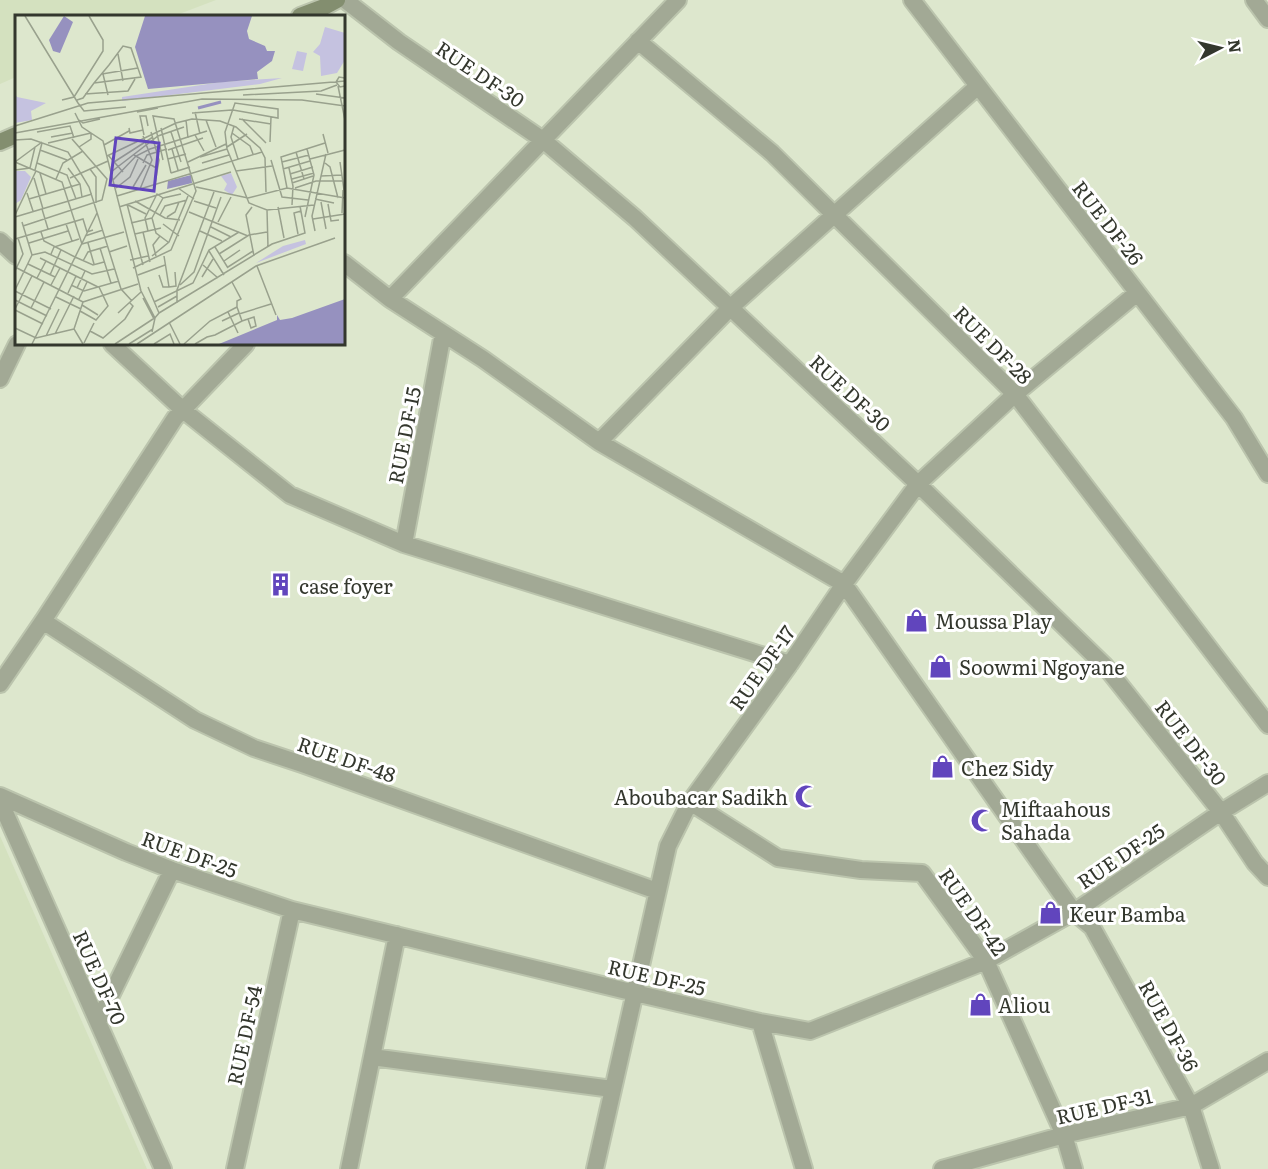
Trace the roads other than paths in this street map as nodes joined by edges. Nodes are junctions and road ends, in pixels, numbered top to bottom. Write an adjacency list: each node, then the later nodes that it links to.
1 (337, 0): 6 (main road)
2 (345, 0): 11 (street, RUE DF-30)
3 (678, 0): 8 (street)
4 (912, 0): 9 (street, RUE DF-26)
5 (1254, 0): 7 (street)
6 (303, 15)
7 (1268, 19)
8 (638, 41): 11 (street); 13 (street, RUE DF-28)
9 (978, 86): 13 (street); 15 (street, RUE DF-26)
10 (15, 135): 12 (main road)
11 (543, 140): 16 (street); 17 (street, RUE DF-30)
12 (0, 142)
13 (835, 215): 17 (street); 23 (street, RUE DF-28)
14 (345, 264): 16 (street)
15 (1137, 293): 23 (street, RUE DF-17); 26 (street, RUE DF-26)
16 (390, 299): 18 (street)
17 (730, 308): 25 (street); 27 (street, RUE DF-30)
18 (443, 333): 25 (street); 28 (street, RUE DF-15)
19 (17, 345): 22 (street)
20 (113, 345): 24 (street)
21 (245, 345): 24 (street)
22 (0, 379)
23 (1015, 394): 27 (street, RUE DF-17); 33 (street, RUE DF-28)
24 (183, 410): 28 (street); 30 (street)
25 (599, 442): 29 (street)
26 (1268, 474)
27 (918, 484): 29 (street, RUE DF-17); 38 (street, RUE DF-30)
28 (404, 544): 31 (street)
29 (844, 584): 31 (street, RUE DF-17); 43 (street, RUE DF-36)
30 (43, 621): 32 (street); 41 (street, RUE DF-48)
31 (790, 664): 37 (street, RUE DF-17)
32 (0, 684)
33 (1268, 725)
34 (1268, 783): 38 (street, RUE DF-25)
35 (0, 796): 39 (street, RUE DF-25)
36 (0, 801): 47 (street, RUE DF-70)
37 (690, 802): 41 (street, RUE DF-17); 45 (street, RUE DF-42)
38 (1221, 812): 40 (street, RUE DF-30); 43 (street, RUE DF-25)
39 (172, 870): 42 (street, RUE DF-25); 47 (street)
40 (1268, 877)
41 (657, 891): 46 (street, RUE DF-17)
42 (292, 910): 44 (street, RUE DF-25); 55 (street, RUE DF-54)
43 (1074, 912): 45 (street, RUE DF-25); 52 (street, RUE DF-36)
44 (397, 935): 46 (street, RUE DF-25); 49 (street)
45 (986, 961): 48 (street, RUE DF-25); 53 (street, RUE DF-42)
46 (635, 993): 48 (street, RUE DF-25); 51 (street, RUE DF-17)
47 (98, 1022): 54 (street, RUE DF-70)
48 (760, 1022): 58 (street)
49 (372, 1057): 51 (street); 56 (street)
50 (1268, 1061): 52 (street, RUE DF-31)
51 (612, 1089): 57 (street, RUE DF-17)
52 (1191, 1106): 53 (street, RUE DF-31); 61 (street, RUE DF-36)
53 (1064, 1135): 59 (street, RUE DF-31); 60 (street, RUE DF-42)
54 (163, 1169)
55 (235, 1169)
56 (349, 1169)
57 (595, 1169)
58 (804, 1169)
59 (942, 1169)
60 (1074, 1169)
61 (1211, 1169)

